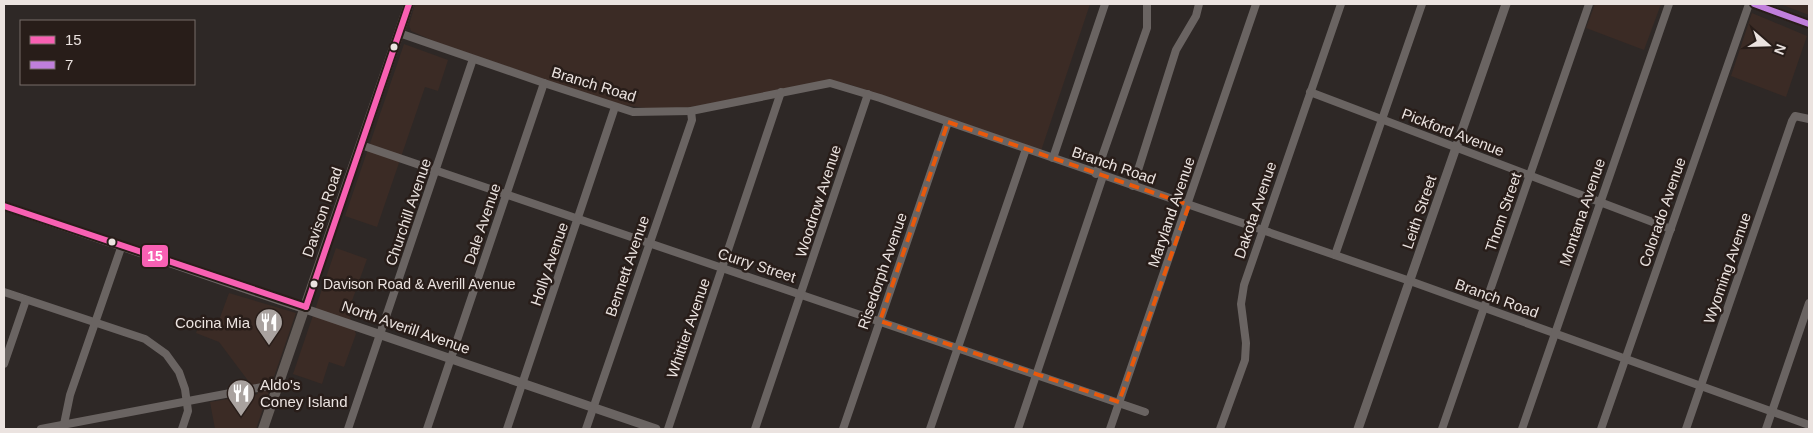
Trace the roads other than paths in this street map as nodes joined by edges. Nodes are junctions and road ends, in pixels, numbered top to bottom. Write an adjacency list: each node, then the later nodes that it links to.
1 (409, 4): 14 (main road, Davison Road)
2 (1105, 4): 28 (street)
3 (1147, 4): 30 (street)
4 (1200, 4): 32 (street)
5 (1256, 4): 35 (street, Maryland Avenue)
6 (1341, 4): 18 (street, Dakota Avenue)
7 (1422, 4): 22 (street)
8 (1506, 4): 27 (street, Leith Street)
9 (1588, 4): 31 (street, Thom Street)
10 (1669, 4): 34 (street, Montana Avenue)
11 (1749, 4): 38 (street, Colorado Avenue)
12 (1754, 4): 13 (street)
13 (1809, 24)
14 (399, 33): 15 (street, Branch Road); 25 (main road, Davison Road)
15 (473, 59): 16 (street, Branch Road); 29 (street, Churchill Avenue)
16 (544, 83): 20 (street, Branch Road); 33 (street, Dale Avenue)
17 (781, 92): 19 (street, Branch Road); 21 (street, Branch Road); 43 (street, Whittier Avenue)
18 (1310, 92): 22 (street, Pickford Avenue); 39 (street, Dakota Avenue)
19 (868, 94): 24 (street, Branch Road); 46 (street, Woodrow Avenue)
20 (616, 108): 21 (street, Branch Road); 37 (street, Holly Avenue)
21 (692, 111): 40 (street, Bennett Avenue)
22 (1382, 119): 27 (street, Pickford Avenue); 42 (street)
23 (1809, 119): 62 (street, Wyoming Avenue)
24 (948, 122): 26 (street, Branch Road); 51 (street, Risedorph Avenue)
25 (361, 145): 29 (street, Curry Street); 49 (main road, Davison Road)
26 (1026, 148): 28 (street, Branch Road); 55 (street)
27 (1456, 148): 31 (street, Pickford Avenue); 44 (street, Leith Street)
28 (1053, 158): 30 (street, Branch Road)
29 (436, 170): 33 (street, Curry Street); 54 (street, Churchill Avenue)
30 (1100, 175): 32 (street, Branch Road); 59 (street)
31 (1530, 175): 34 (street, Pickford Avenue); 50 (street, Thom Street)
32 (1133, 186): 35 (street, Branch Road)
33 (507, 195): 37 (street, Curry Street); 56 (street, Dale Avenue)
34 (1601, 202): 38 (street, Pickford Avenue); 53 (street, Montana Avenue)
35 (1189, 205): 39 (street, Branch Road); 64 (street, Maryland Avenue)
36 (4, 206): 41 (street, North Averill Avenue)
37 (578, 219): 40 (street, Curry Street); 60 (street, Holly Avenue)
38 (1671, 229): 57 (street, Colorado Avenue)
39 (1262, 230): 42 (street, Branch Road); 84 (street, Dakota Avenue)
40 (649, 243): 43 (street, Curry Street); 65 (street, Bennett Avenue)
41 (122, 245): 49 (street, North Averill Avenue); 52 (street)
42 (1335, 255): 44 (street, Branch Road)
43 (723, 268): 46 (street, Curry Street); 78 (street, Whittier Avenue)
44 (1410, 281): 50 (street, Branch Road); 85 (street, Leith Street)
45 (4, 292): 47 (street)
46 (802, 294): 51 (street, Curry Street); 79 (street, Woodrow Avenue)
47 (26, 300): 52 (street); 58 (street)
48 (1809, 303): 67 (street)
49 (306, 307): 54 (street, North Averill Avenue); 61 (main road, Davison Road)
50 (1484, 307): 53 (street, Branch Road); 86 (street, Thom Street)
51 (880, 321): 55 (street, Curry Street); 80 (street, Risedorph Avenue)
52 (96, 322): 63 (street); 69 (street)
53 (1555, 333): 57 (street, Branch Road); 87 (street, Montana Avenue)
54 (380, 334): 56 (street, North Averill Avenue); 73 (street, Churchill Avenue)
55 (958, 347): 59 (street, Curry Street); 81 (street)
56 (452, 358): 60 (street, North Averill Avenue); 74 (street, Dale Avenue)
57 (1625, 360): 62 (street, Branch Road); 88 (street, Colorado Avenue)
58 (4, 364)
59 (1037, 374): 64 (street, Curry Street); 82 (street)
60 (523, 382): 65 (street, North Averill Avenue); 75 (street, Holly Avenue)
61 (278, 384): 63 (street); 72 (main road, Davison Road)
62 (1701, 388): 67 (street, Branch Road); 89 (street, Wyoming Avenue)
63 (187, 401): 69 (street); 71 (street)
64 (1119, 402): 66 (street, Curry Street); 83 (street, Maryland Avenue)
65 (594, 407): 76 (street, Bennett Avenue); 77 (street, North Averill Avenue)
66 (1145, 412)
67 (1772, 412): 68 (street, Branch Road); 90 (street)
68 (1809, 425)
69 (63, 426): 70 (street)
70 (41, 429)
71 (182, 429)
72 (263, 429)
73 (348, 429)
74 (427, 429)
75 (507, 429)
76 (586, 429)
77 (656, 429)
78 (668, 429)
79 (755, 429)
80 (843, 429)
81 (930, 429)
82 (1018, 429)
83 (1110, 429)
84 (1220, 429)
85 (1358, 429)
86 (1442, 429)
87 (1522, 429)
88 (1601, 429)
89 (1686, 429)
90 (1766, 429)

